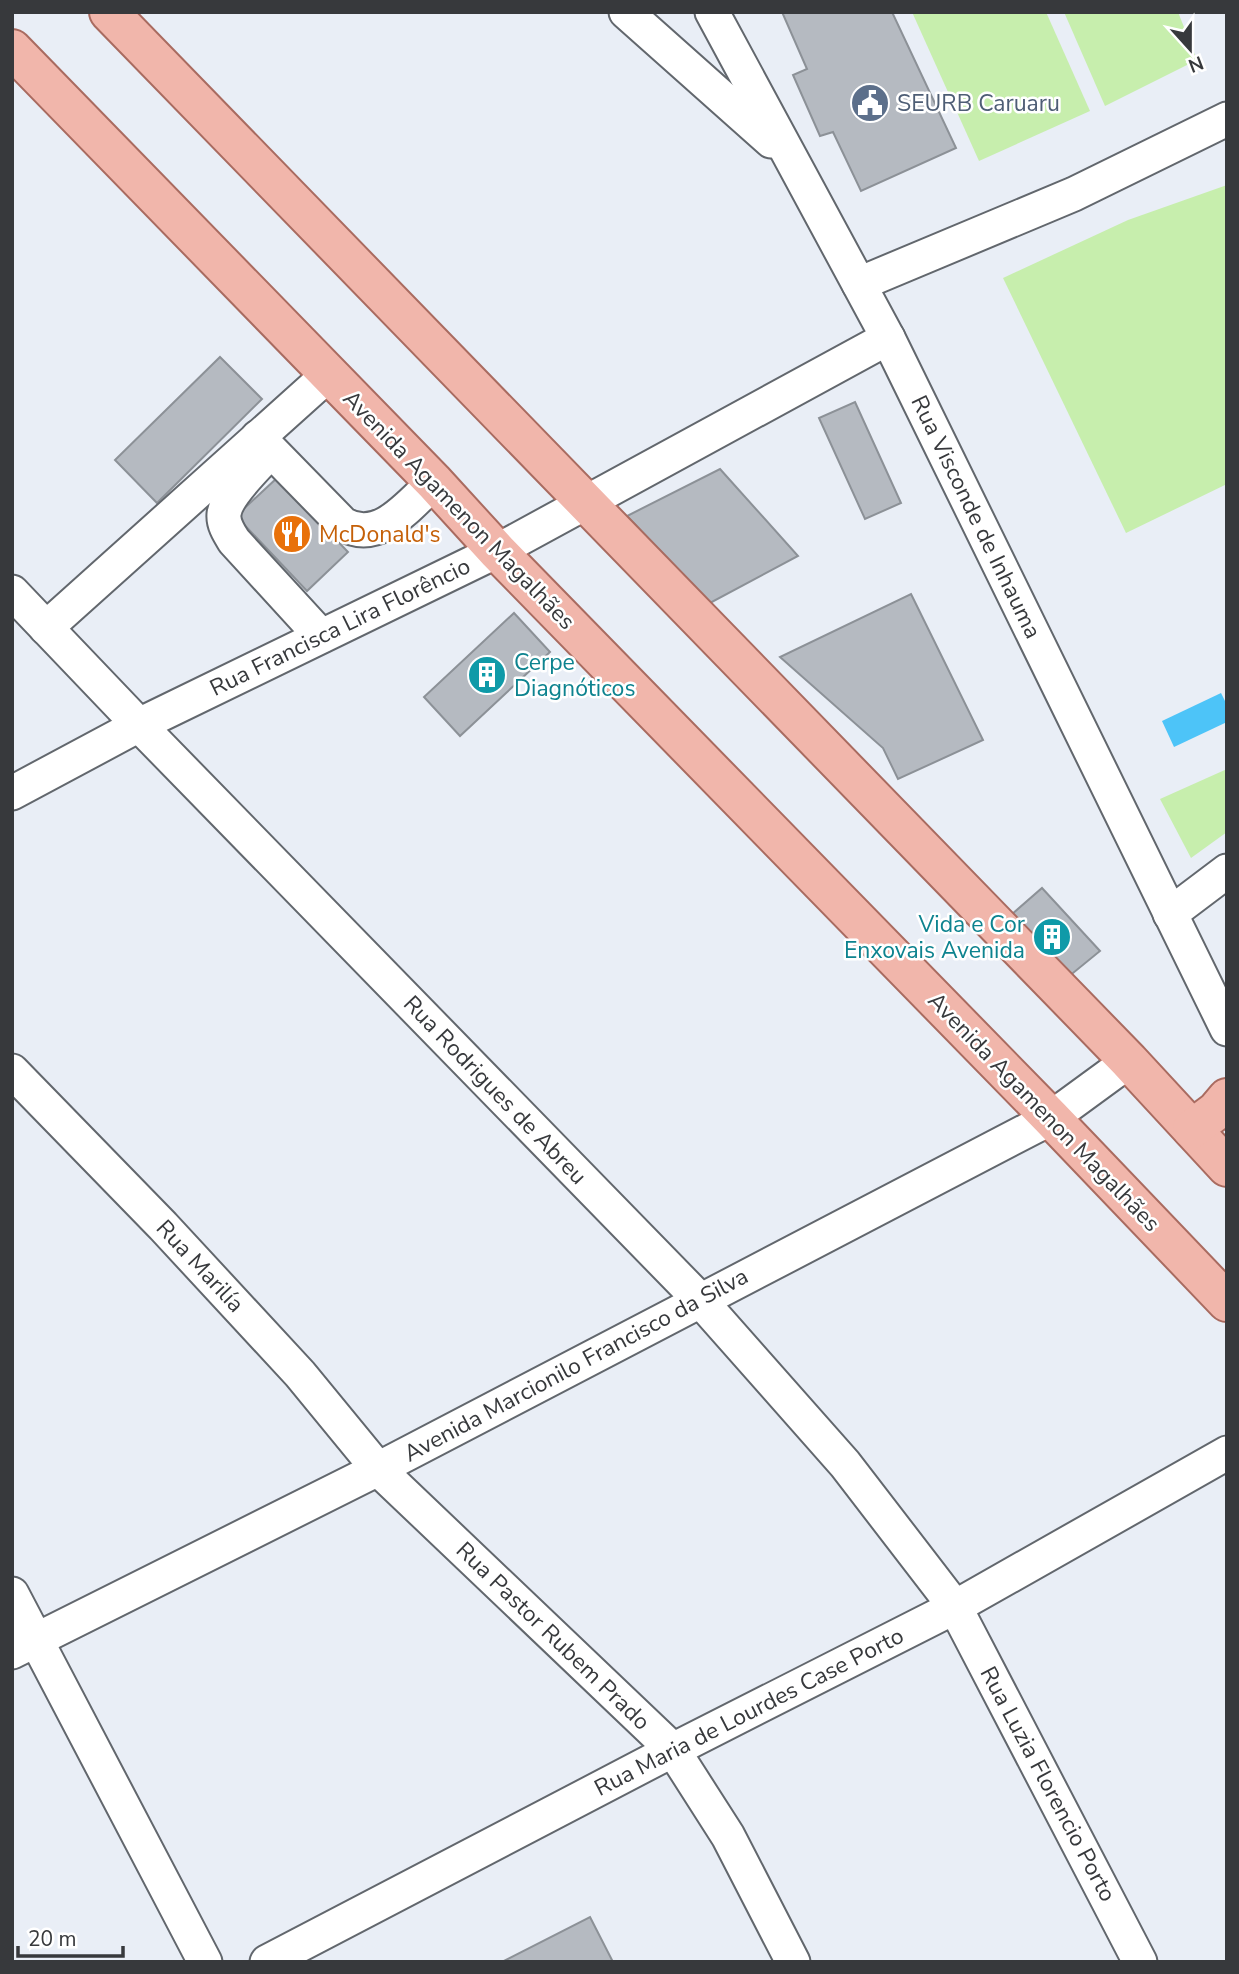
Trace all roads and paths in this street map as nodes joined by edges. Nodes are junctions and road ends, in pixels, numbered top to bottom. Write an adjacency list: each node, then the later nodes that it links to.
1 (109, 12): 12 (main road)
2 (626, 12): 6 (street)
3 (712, 12): 6 (street, Rua Visconde de Inhauma)
4 (12, 49): 9 (main road, Avenida Agamenon Magalhães)
5 (1227, 119): 7 (street)
6 (787, 155): 7 (street, Rua Visconde de Inhauma)
7 (859, 284): 8 (street, Rua Visconde de Inhauma)
8 (888, 338): 12 (street, Rua Francisca Lira Florêncio); 20 (street, Rua Visconde de Inhauma)
9 (329, 374): 10 (street); 11 (main road, Avenida Agamenon Magalhães)
10 (265, 444): 11 (street); 15 (street); 16 (street)
11 (434, 482): 13 (main road, Avenida Agamenon Magalhães)
12 (588, 503): 13 (street, Rua Francisca Lira Florêncio); 22 (main road)
13 (496, 551): 16 (street, Rua Francisca Lira Florêncio); 25 (main road, Avenida Agamenon Magalhães)
14 (12, 593): 15 (street, Rua Rodrigues de Abreu)
15 (46, 628): 17 (street, Rua Rodrigues de Abreu)
16 (321, 636): 17 (street, Rua Francisca Lira Florêncio)
17 (139, 725): 18 (street, Rua Francisca Lira Florêncio); 28 (street, Rua Rodrigues de Abreu)
18 (12, 793)
19 (1227, 871): 20 (street)
20 (1170, 914): 21 (street, Rua Visconde de Inhauma)
21 (1227, 1029)
22 (1129, 1062): 25 (street, Avenida Marcionilo Francisco da Silva); 26 (main road)
23 (12, 1071): 31 (street, Rua Marilía)
24 (1227, 1098): 26 (main road)
25 (1051, 1118): 28 (street, Avenida Marcionilo Francisco da Silva); 29 (main road, Avenida Agamenon Magalhães)
26 (1192, 1129): 27 (main road)
27 (1227, 1167)
28 (700, 1300): 31 (street, Avenida Marcionilo Francisco da Silva); 33 (street, Rua Rodrigues de Abreu)
29 (1227, 1303)
30 (1227, 1453): 33 (street, Rua Maria de Lourdes Case Porto)
31 (378, 1469): 34 (street, Avenida Marcionilo Francisco da Silva); 35 (street, Rua Pastor Rubem Prado)
32 (12, 1594): 34 (street)
33 (955, 1607): 35 (street, Rua Maria de Lourdes Case Porto); 39 (street, Rua Luzia Florencio Porto)
34 (24, 1646): 36 (street)
35 (673, 1750): 37 (street, Rua Maria de Lourdes Case Porto); 38 (street, Rua Pastor Rubem Prado)
36 (205, 1962)
37 (267, 1962)
38 (793, 1962)
39 (1140, 1962)

